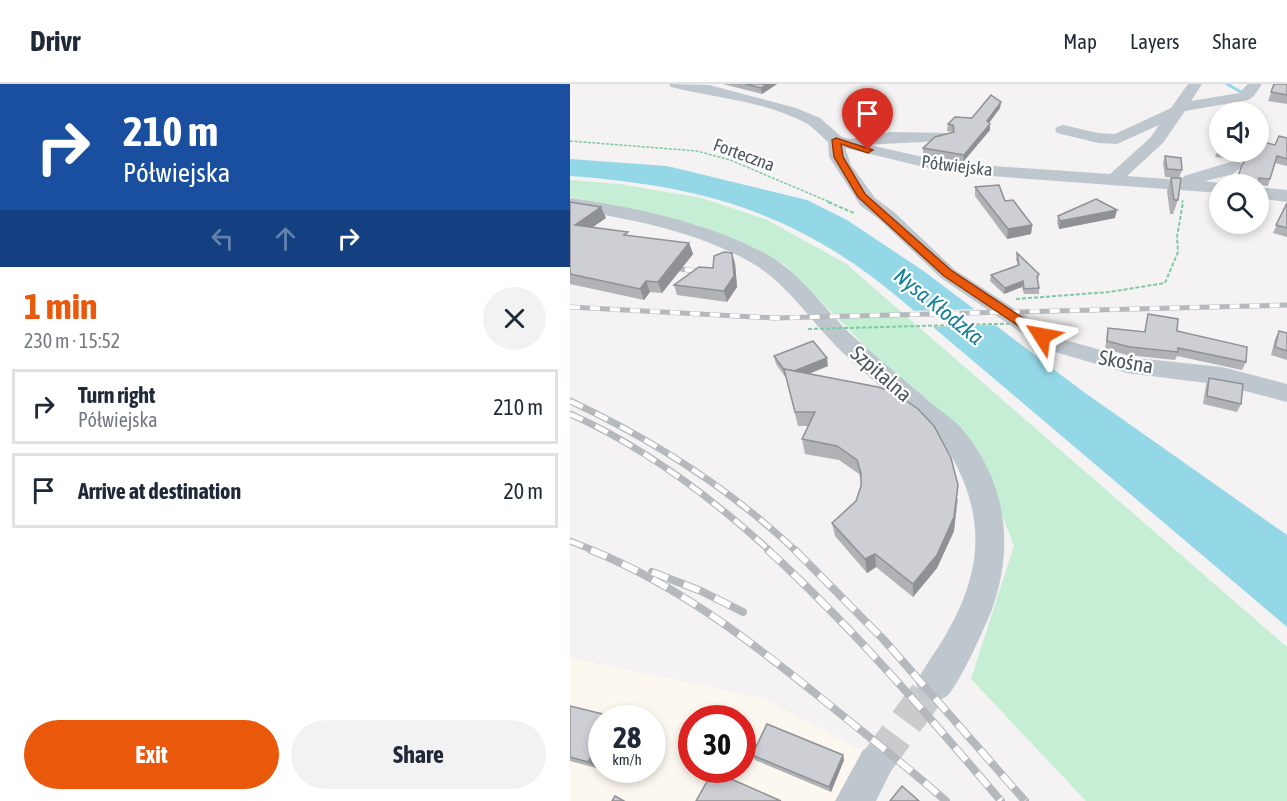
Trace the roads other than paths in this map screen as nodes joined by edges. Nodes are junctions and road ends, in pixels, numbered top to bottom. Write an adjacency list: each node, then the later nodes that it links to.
1 (676, 84): 3 (street, Półwiejska)
2 (1255, 84): 4 (street)
3 (714, 86): 8 (street, Półwiejska)
4 (1185, 99): 5 (street); 6 (street); 10 (street)
5 (1158, 103)
6 (1063, 130)
7 (945, 136): 8 (street)
8 (843, 142): 10 (street, Półwiejska); 16 (street, Skośna)
9 (1234, 166): 11 (street)
10 (1116, 179): 11 (street, Półwiejska)
11 (1184, 185): 12 (street, Półwiejska)
12 (1209, 187)
13 (1269, 194): 14 (street)
14 (1287, 196)
15 (570, 204): 17 (street, Szpitalna)
16 (1287, 393)
17 (934, 684)
18 (876, 763): 19 (street)
19 (855, 801)

